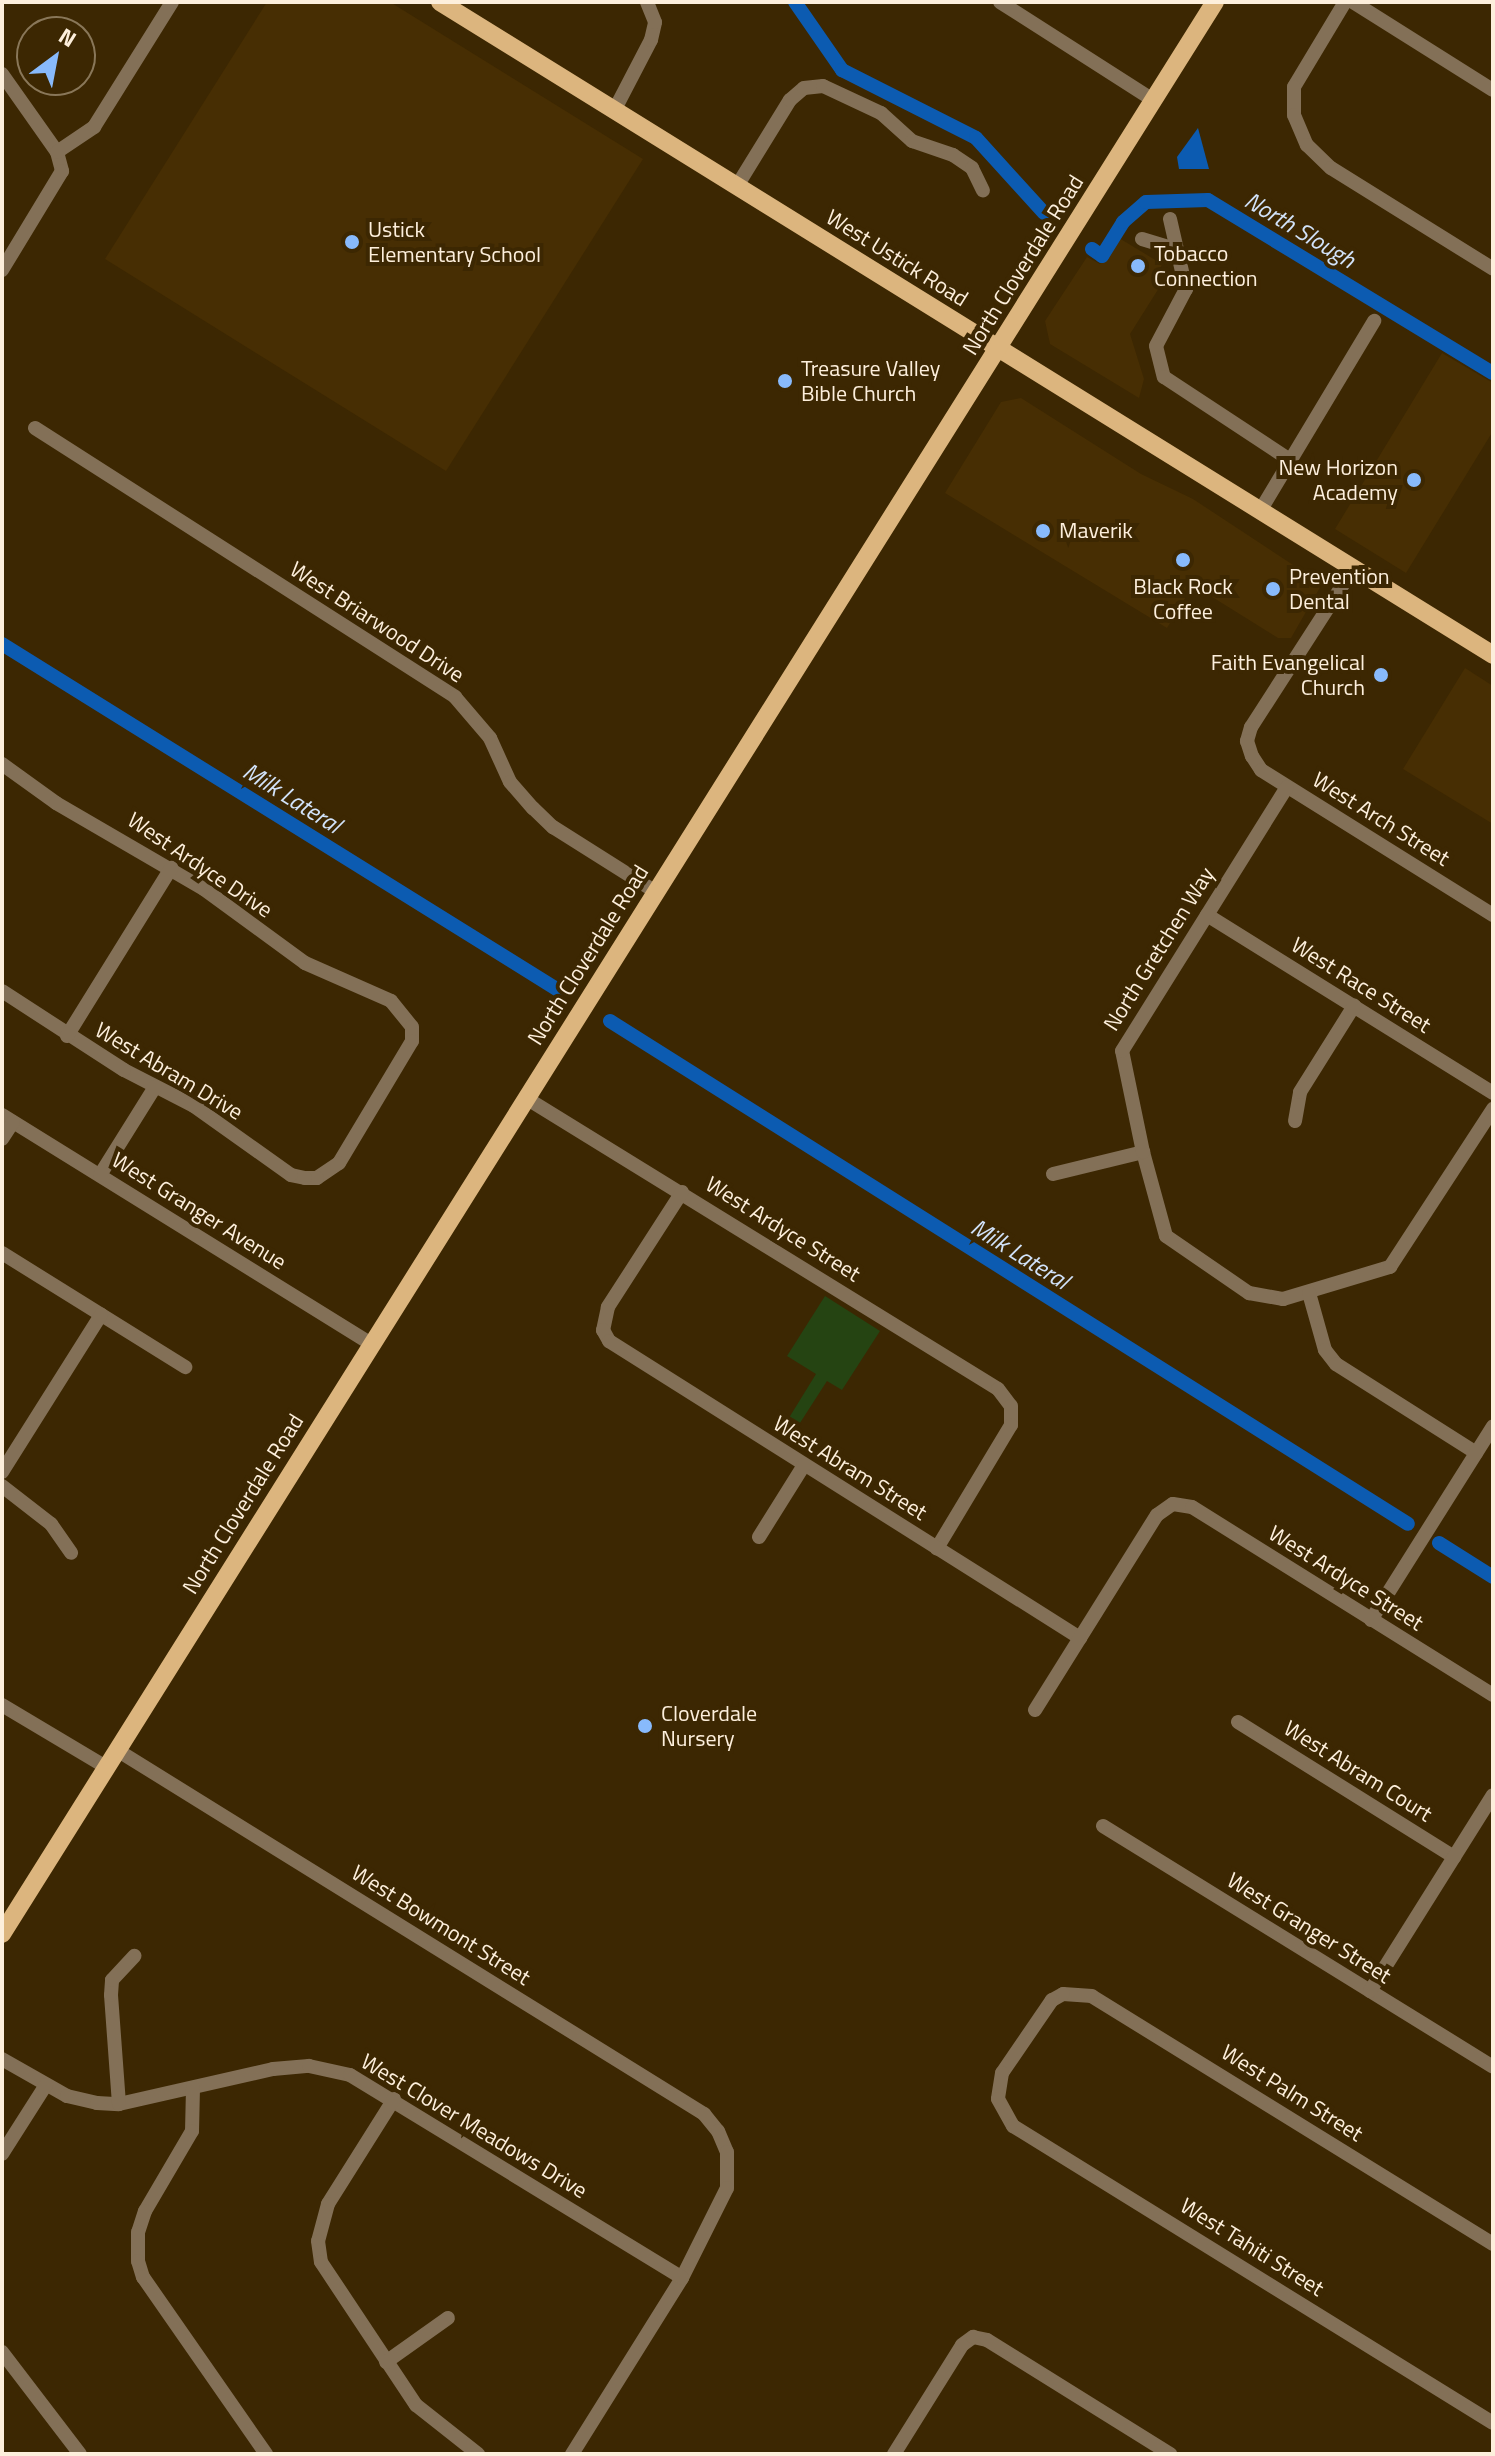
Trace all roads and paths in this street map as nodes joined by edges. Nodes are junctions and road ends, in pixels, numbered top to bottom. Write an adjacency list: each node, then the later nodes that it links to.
1 (172, 2): 12 (street)
2 (440, 2): 11 (main road, West Ustick Road)
3 (647, 2): 11 (street)
4 (1000, 2): 10 (street)
5 (1215, 2): 10 (main road, North Cloverdale Road)
6 (1345, 2): 18 (street)
7 (1353, 2): 9 (street)
8 (2, 74): 12 (street)
9 (1493, 90)
10 (1153, 100): 21 (main road, North Cloverdale Road)
11 (614, 111): 13 (main road, West Ustick Road)
12 (57, 152): 19 (street)
13 (737, 186): 14 (street); 21 (main road, West Ustick Road)
14 (983, 191)
15 (1170, 219): 17 (street)
16 (1142, 239): 17 (street)
17 (1177, 250): 23 (street)
18 (1493, 269)
19 (2, 270)
20 (1374, 321): 23 (street)
21 (998, 349): 24 (main road, West Ustick Road); 30 (main road, North Cloverdale Road)
22 (35, 428): 30 (street, West Briarwood Drive)
23 (1290, 460): 24 (street)
24 (1260, 511): 25 (main road, West Ustick Road)
25 (1353, 569): 26 (main road, West Ustick Road); 28 (street, West Arch Street)
26 (1493, 655)
27 (2, 764): 29 (street, West Ardyce Drive)
28 (1287, 787): 31 (street, North Gretchen Way); 32 (street, West Arch Street)
29 (171, 868): 35 (street); 46 (street, West Ardyce Drive)
30 (656, 892): 38 (main road, North Cloverdale Road)
31 (1207, 915): 34 (street, West Race Street); 43 (street, North Gretchen Way)
32 (1493, 915)
33 (2, 991): 35 (street, West Abram Drive)
34 (1354, 1006): 37 (street, West Race Street); 41 (street)
35 (67, 1036): 36 (street, West Abram Drive)
36 (155, 1087): 45 (street); 46 (street, West Abram Drive)
37 (1493, 1093)
38 (526, 1098): 47 (street, West Ardyce Street); 51 (main road, North Cloverdale Road)
39 (1493, 1109): 49 (street, North Gretchen Way)
40 (8, 1118): 42 (street); 45 (street, West Granger Avenue)
41 (1295, 1121)
42 (2, 1139)
43 (1143, 1152): 44 (street); 49 (street, North Gretchen Way)
44 (1053, 1174)
45 (100, 1175): 51 (street, West Granger Avenue)
46 (317, 1178)
47 (682, 1192): 55 (street, West Abram Street); 59 (street, West Ardyce Street)
48 (2, 1253): 50 (street)
49 (1309, 1293): 54 (street)
50 (101, 1315): 52 (street); 56 (street)
51 (372, 1344): 67 (main road, North Cloverdale Road)
52 (185, 1367)
53 (1493, 1426): 54 (street)
54 (1476, 1453): 61 (street)
55 (804, 1465): 58 (street); 59 (street, West Abram Street)
56 (2, 1472)
57 (2, 1486): 60 (street)
58 (759, 1537)
59 (937, 1548): 62 (street, West Abram Street)
60 (71, 1553)
61 (1371, 1620): 62 (street, West Ardyce Street); 63 (street, West Ardyce Street)
62 (1080, 1638): 65 (street)
63 (1493, 1695)
64 (2, 1705): 68 (street)
65 (1035, 1710)
66 (1238, 1722): 71 (street, West Abram Court)
67 (117, 1750): 68 (main road, North Cloverdale Road); 84 (street, West Bowmont Street)
68 (106, 1767): 72 (main road, North Cloverdale Road)
69 (1493, 1795): 71 (street)
70 (1103, 1826): 74 (street, West Granger Street)
71 (1454, 1857): 74 (street)
72 (2, 1934)
73 (134, 1956): 81 (street)
74 (1370, 1991): 76 (street, West Granger Street)
75 (2, 2059): 77 (street, West Clover Meadows Drive)
76 (1493, 2067)
77 (46, 2085): 81 (street, West Clover Meadows Drive); 82 (street)
78 (193, 2088): 79 (street, West Clover Meadows Drive); 81 (street, West Clover Meadows Drive); 90 (street)
79 (394, 2099): 84 (street, West Clover Meadows Drive); 87 (street)
80 (998, 2099): 83 (street, West Palm Street); 88 (street, West Tahiti Street)
81 (119, 2104)
82 (2, 2154)
83 (1493, 2244)
84 (682, 2278): 92 (street)
85 (448, 2318): 87 (street)
86 (2, 2352): 89 (street)
87 (386, 2362): 91 (street)
88 (1493, 2423)
89 (80, 2454)
90 (266, 2454)
91 (478, 2454)
92 (572, 2454)
93 (894, 2454): 94 (street)
94 (1170, 2454)

